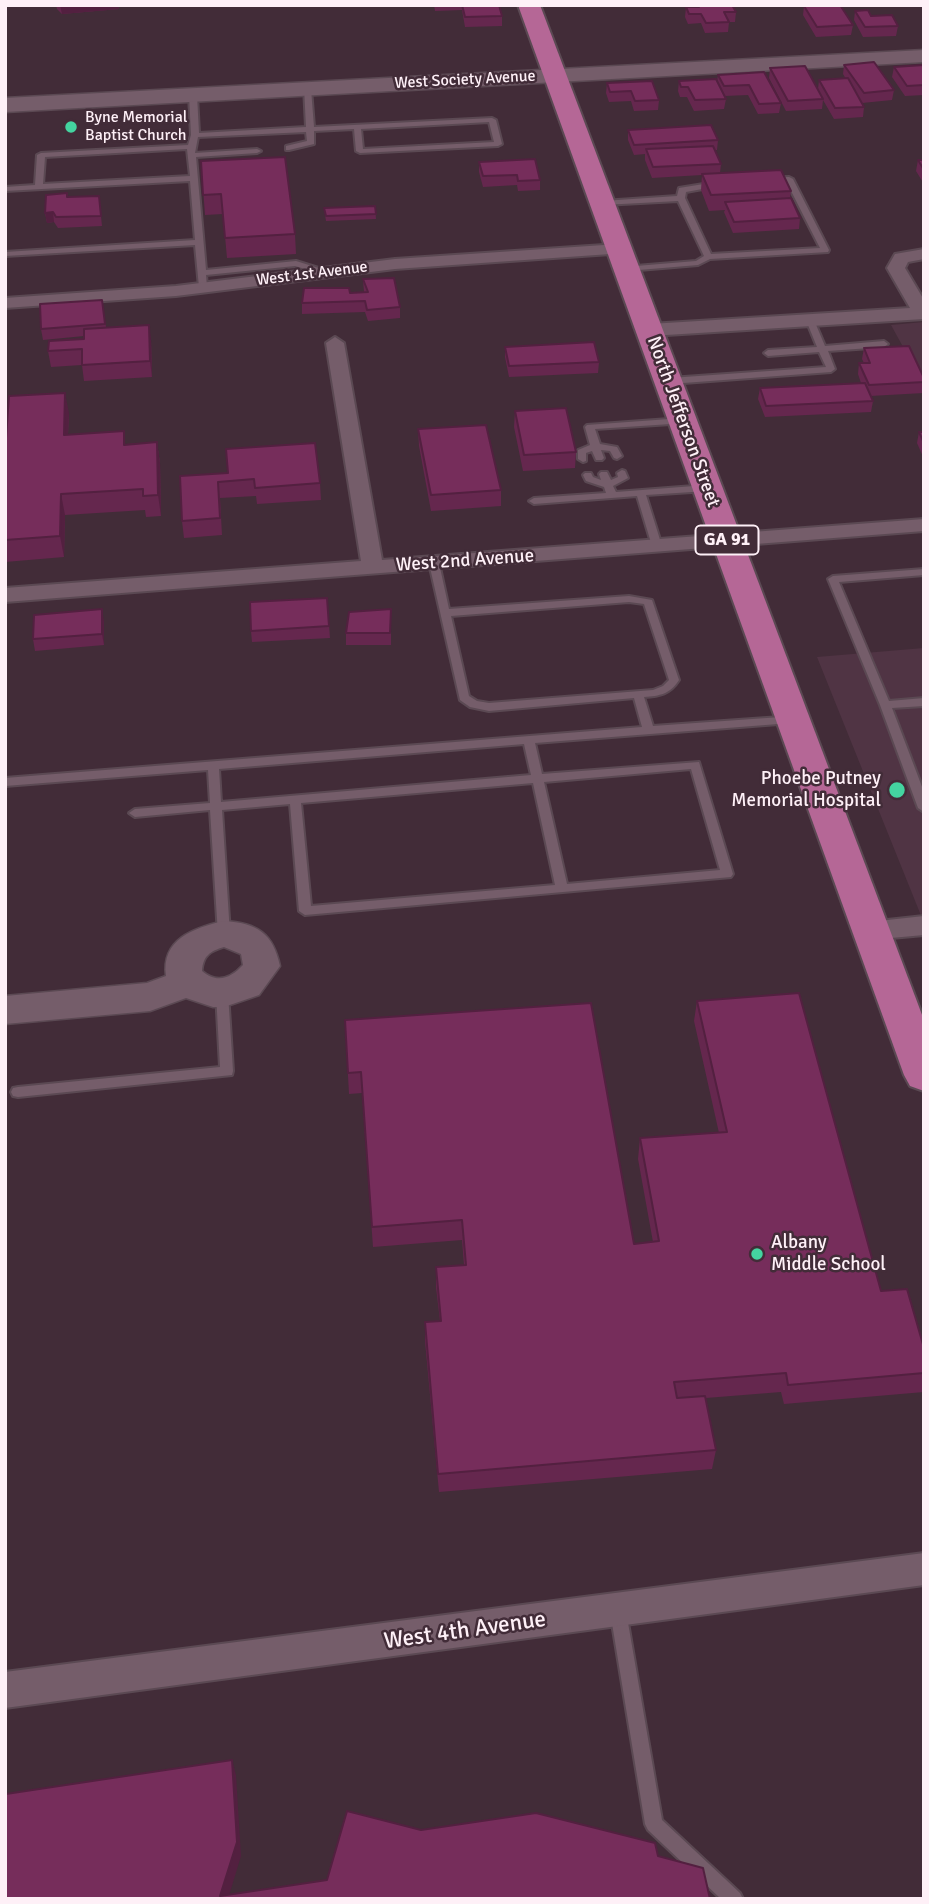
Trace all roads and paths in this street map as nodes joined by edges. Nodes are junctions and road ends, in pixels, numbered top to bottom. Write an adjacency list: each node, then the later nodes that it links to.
1 (529, 5): 3 (main road, North Jefferson Street / GA 91)
2 (924, 56): 3 (street, West Society Avenue)
3 (556, 76): 4 (street, West Society Avenue); 19 (main road, North Jefferson Street / GA 91)
4 (307, 89): 5 (street, West Society Avenue); 8 (lane)
5 (193, 95): 6 (street, West Society Avenue); 9 (lane)
6 (5, 105)
7 (357, 127): 7 (lane); 8 (lane)
8 (311, 129): 9 (lane); 10 (lane)
9 (195, 135): 11 (lane)
10 (289, 148)
11 (193, 151): 12 (lane); 13 (lane); 16 (lane)
12 (257, 151)
13 (195, 178): 16 (lane); 20 (lane)
14 (764, 180): 23 (lane)
15 (729, 183): 18 (lane)
16 (39, 187): 17 (lane)
17 (5, 189)
18 (681, 198): 19 (lane); 23 (lane)
19 (603, 203): 24 (main road, North Jefferson Street / GA 91)
20 (199, 242): 21 (lane); 25 (lane)
21 (5, 254)
22 (924, 254): 27 (street)
23 (708, 257): 24 (lane)
24 (623, 259): 25 (street, West 1st Avenue); 29 (main road, North Jefferson Street / GA 91)
25 (203, 280): 26 (street, West 1st Avenue)
26 (5, 303)
27 (923, 313): 28 (street)
28 (810, 320): 29 (street); 32 (lane)
29 (650, 331): 34 (main road, North Jefferson Street / GA 91)
30 (335, 343): 51 (street)
31 (884, 344): 32 (lane)
32 (823, 349): 33 (lane); 34 (lane)
33 (768, 353)
34 (670, 381): 35 (main road, North Jefferson Street / GA 91)
35 (684, 421): 36 (lane); 43 (main road, North Jefferson Street / GA 91)
36 (595, 446): 37 (lane); 38 (lane); 39 (lane)
37 (617, 456)
38 (599, 458)
39 (583, 459)
40 (622, 473): 44 (lane)
41 (604, 474): 44 (lane)
42 (588, 475): 44 (lane)
43 (707, 488): 45 (lane); 48 (main road, North Jefferson Street / GA 91)
44 (610, 490): 45 (lane); 46 (lane)
45 (641, 494): 49 (lane)
46 (534, 501)
47 (924, 525): 48 (street, West 2nd Avenue)
48 (727, 540): 49 (street, West 2nd Avenue); 58 (main road, North Jefferson Street / GA 91)
49 (657, 546): 50 (street, West 2nd Avenue)
50 (434, 563): 51 (street, West 2nd Avenue); 54 (lane)
51 (373, 567): 53 (street, West 2nd Avenue)
52 (924, 572): 57 (lane)
53 (5, 595)
54 (445, 613): 55 (lane); 55 (lane)
55 (638, 694): 59 (lane)
56 (924, 702): 57 (lane)
57 (885, 705): 66 (lane)
58 (791, 719): 59 (lane); 70 (main road, North Jefferson Street / GA 91)
59 (649, 731): 60 (lane)
60 (529, 740): 61 (lane); 62 (lane)
61 (213, 765): 63 (lane); 65 (lane)
62 (537, 779): 64 (lane); 68 (lane); 68 (lane)
63 (5, 782)
64 (295, 800): 65 (lane); 68 (lane)
65 (215, 806): 67 (lane); 71 (lane)
66 (924, 808)
67 (135, 813)
68 (562, 888)
69 (924, 925): 70 (street)
70 (869, 930): 74 (main road, North Jefferson Street / GA 91)
71 (224, 934): 72 (street); 72 (street)
72 (205, 988): 73 (street); 76 (lane)
73 (5, 1010)
74 (917, 1038): 75 (main road, North Jefferson Street / GA 91)
75 (924, 1075)
76 (18, 1092)
77 (924, 1569): 78 (street, West 4th Avenue)
78 (618, 1611): 79 (street, West 4th Avenue); 80 (lane)
79 (5, 1690)
80 (734, 1899)

